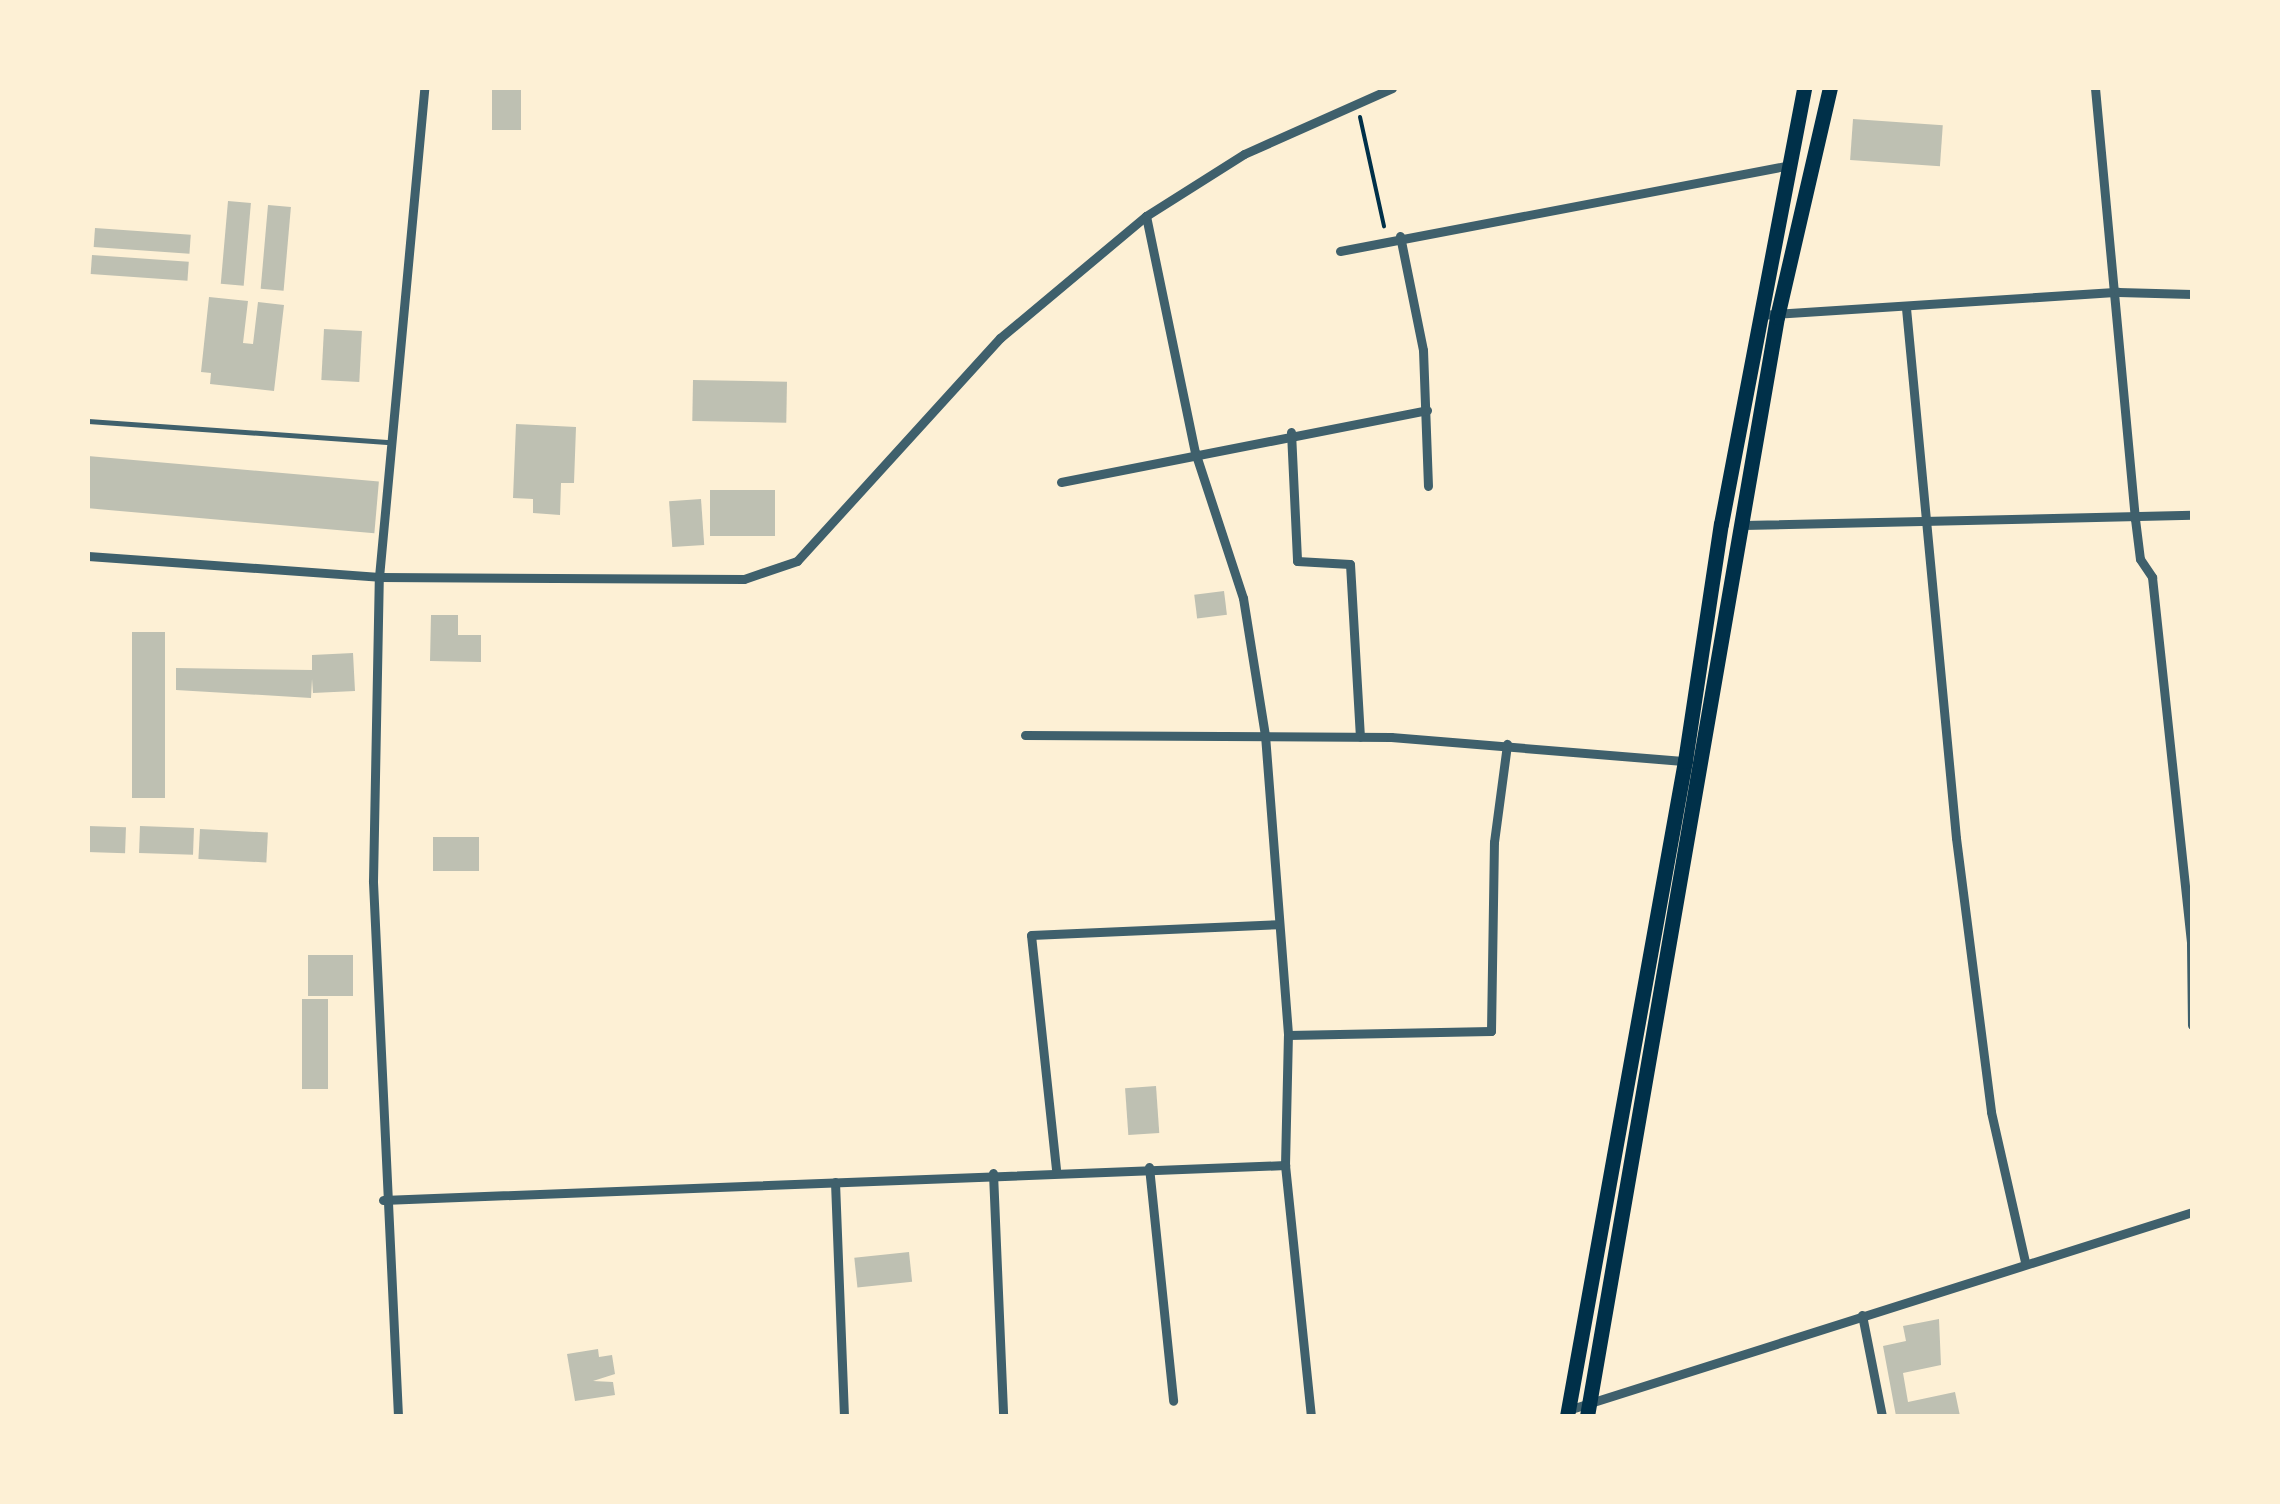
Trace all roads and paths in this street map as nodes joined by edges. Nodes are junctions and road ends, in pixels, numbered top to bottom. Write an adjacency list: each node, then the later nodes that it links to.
1 (424, 88): 20 (street)
2 (1392, 88): 6 (street)
3 (1804, 88): 7 (highway)
4 (1830, 88): 16 (highway)
5 (2095, 88): 12 (street)
6 (1355, 93): 8 (street); 10 (path)
7 (1787, 166): 9 (street); 15 (highway)
8 (1146, 216): 21 (street); 29 (street)
9 (1400, 236): 10 (street); 17 (street)
10 (1387, 240): 11 (street)
11 (1340, 251)
12 (2118, 292): 13 (street); 14 (street); 25 (street)
13 (2192, 294)
14 (1906, 308): 16 (street); 26 (street)
15 (1759, 316): 16 (street); 30 (highway)
16 (1778, 317): 27 (highway)
17 (1427, 410): 19 (street); 23 (street)
18 (88, 420): 20 (lane)
19 (1292, 432): 21 (street); 34 (street)
20 (390, 442): 29 (street)
21 (1194, 452): 22 (street); 33 (street)
22 (1061, 482)
23 (1428, 486)
24 (2192, 515): 25 (street)
25 (2135, 519): 26 (street); 39 (street)
26 (1928, 523): 27 (street); 48 (street)
27 (1742, 525): 31 (highway)
28 (88, 556): 29 (street)
29 (379, 576): 46 (street)
30 (1714, 578): 31 (highway); 36 (highway)
31 (1733, 581): 37 (highway)
32 (1025, 735): 33 (street)
33 (1265, 735): 34 (street); 38 (street)
34 (1360, 737): 35 (street)
35 (1506, 744): 36 (street); 40 (street)
36 (1685, 760): 37 (street); 52 (highway)
37 (1700, 771): 51 (highway)
38 (1280, 924): 40 (street); 43 (street)
39 (2192, 1026)
40 (1288, 1035): 41 (street)
41 (1285, 1164): 42 (street); 56 (street)
42 (1149, 1167): 43 (street); 50 (street)
43 (1056, 1169): 44 (street)
44 (993, 1173): 45 (street); 55 (street)
45 (835, 1182): 46 (street); 54 (street)
46 (383, 1200): 53 (street)
47 (2192, 1212): 48 (street)
48 (2025, 1262): 49 (street)
49 (1862, 1315): 51 (street); 57 (street)
50 (1173, 1401)
51 (1588, 1411): 52 (street)
52 (1568, 1413)
53 (396, 1414)
54 (844, 1416)
55 (1003, 1416)
56 (1311, 1416)
57 (1882, 1416)

